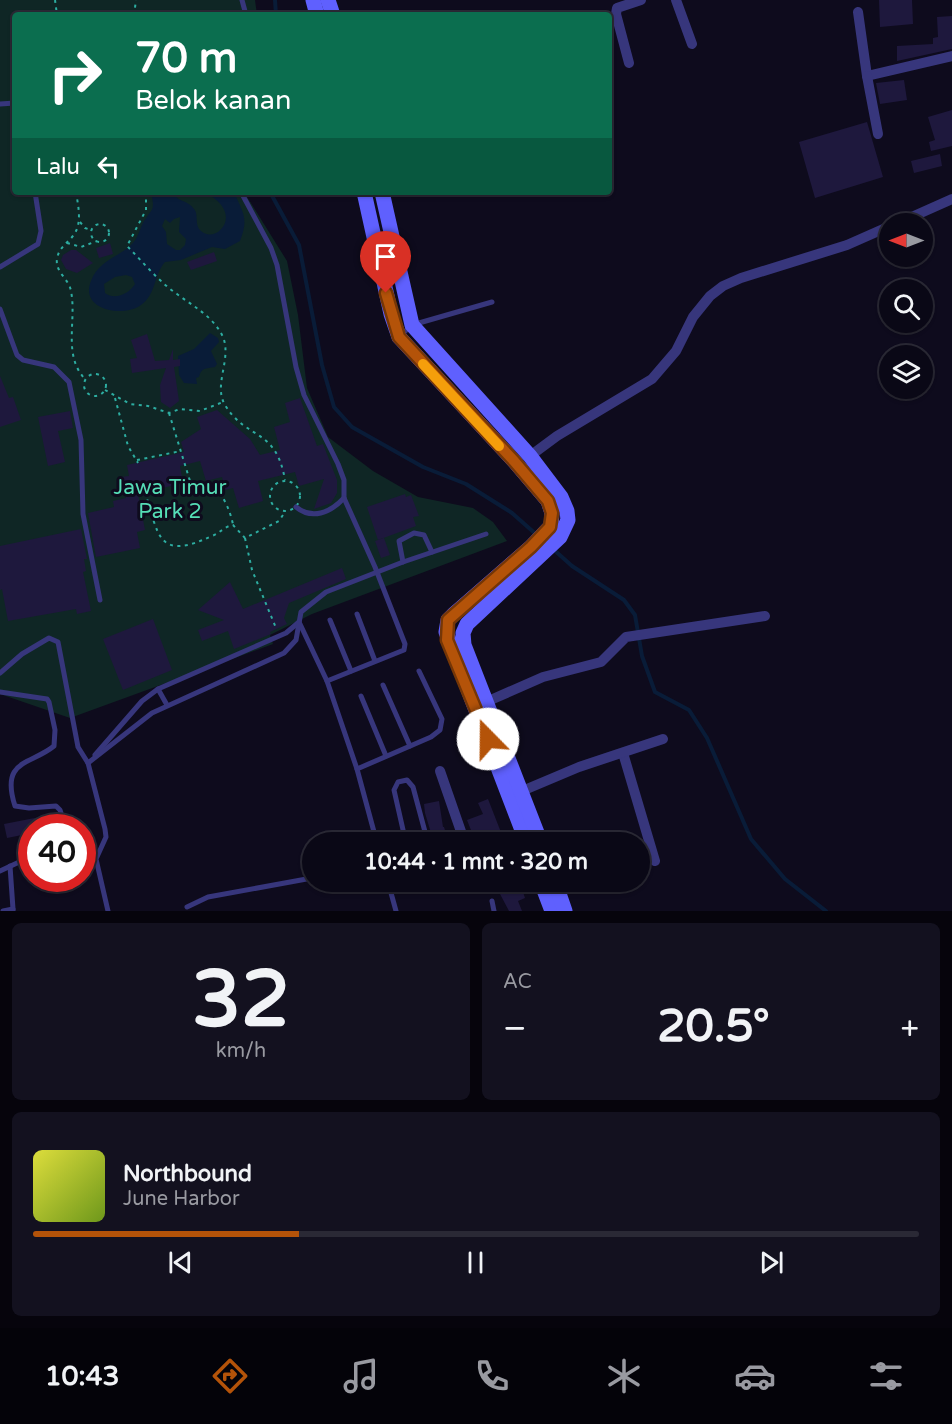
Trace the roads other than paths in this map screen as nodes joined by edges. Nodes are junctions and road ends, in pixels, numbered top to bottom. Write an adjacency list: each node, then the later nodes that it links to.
1 (641, 0): 6 (street)
2 (676, 0): 4 (street)
3 (858, 12): 7 (street)
4 (692, 44)
5 (952, 56): 7 (street)
6 (629, 63)
7 (867, 76): 8 (street)
8 (878, 134)
9 (35, 195): 16 (lane)
10 (243, 195): 22 (lane)
11 (365, 195): 20 (street)
12 (383, 195): 19 (street)
13 (952, 199): 14 (street)
14 (921, 213)
15 (879, 231): 21 (street)
16 (0, 267)
17 (492, 302): 19 (lane)
18 (0, 309): 30 (lane)
19 (412, 325): 20 (lane); 21 (street)
20 (399, 337): 24 (street)
21 (530, 456): 24 (street)
22 (344, 498): 23 (lane); 29 (lane)
23 (296, 507)
24 (555, 532): 27 (street)
25 (486, 534): 26 (lane)
26 (432, 552): 28 (lane); 28 (lane)
27 (536, 553): 44 (street); 59 (street)
28 (403, 562): 29 (lane)
29 (377, 572): 34 (lane); 35 (lane)
30 (100, 600)
31 (357, 614): 35 (lane)
32 (765, 616): 44 (street)
33 (330, 620): 36 (lane)
34 (299, 622): 39 (lane); 41 (lane); 45 (lane)
35 (375, 661): 36 (lane)
36 (351, 671): 39 (lane)
37 (419, 671): 47 (lane)
38 (0, 673): 50 (lane)
39 (327, 681): 51 (lane)
40 (383, 685): 47 (lane)
41 (158, 689): 45 (lane); 50 (lane)
42 (0, 692): 54 (lane)
43 (361, 696): 49 (lane)
44 (486, 702): 53 (street)
45 (167, 705): 50 (lane)
46 (663, 739): 48 (street)
47 (410, 746): 49 (lane)
48 (623, 753): 53 (street); 61 (street)
49 (386, 756): 51 (lane)
50 (88, 763): 72 (lane)
51 (357, 769): 55 (lane)
52 (440, 771): 58 (street)
53 (522, 791): 60 (street)
54 (61, 814)
55 (374, 832)
56 (404, 832): 57 (lane)
57 (425, 832)
58 (461, 832)
59 (523, 832)
60 (537, 832)
61 (655, 861)
62 (18, 862): 63 (lane)
63 (10, 866): 64 (lane); 70 (lane)
64 (0, 871)
65 (302, 880): 69 (lane)
66 (391, 892): 73 (lane)
67 (550, 893): 75 (street)
68 (492, 902): 74 (lane)
69 (187, 907)
70 (13, 910): 71 (lane)
71 (3, 911)
72 (108, 911)
73 (396, 911)
74 (494, 911)
75 (565, 911)

